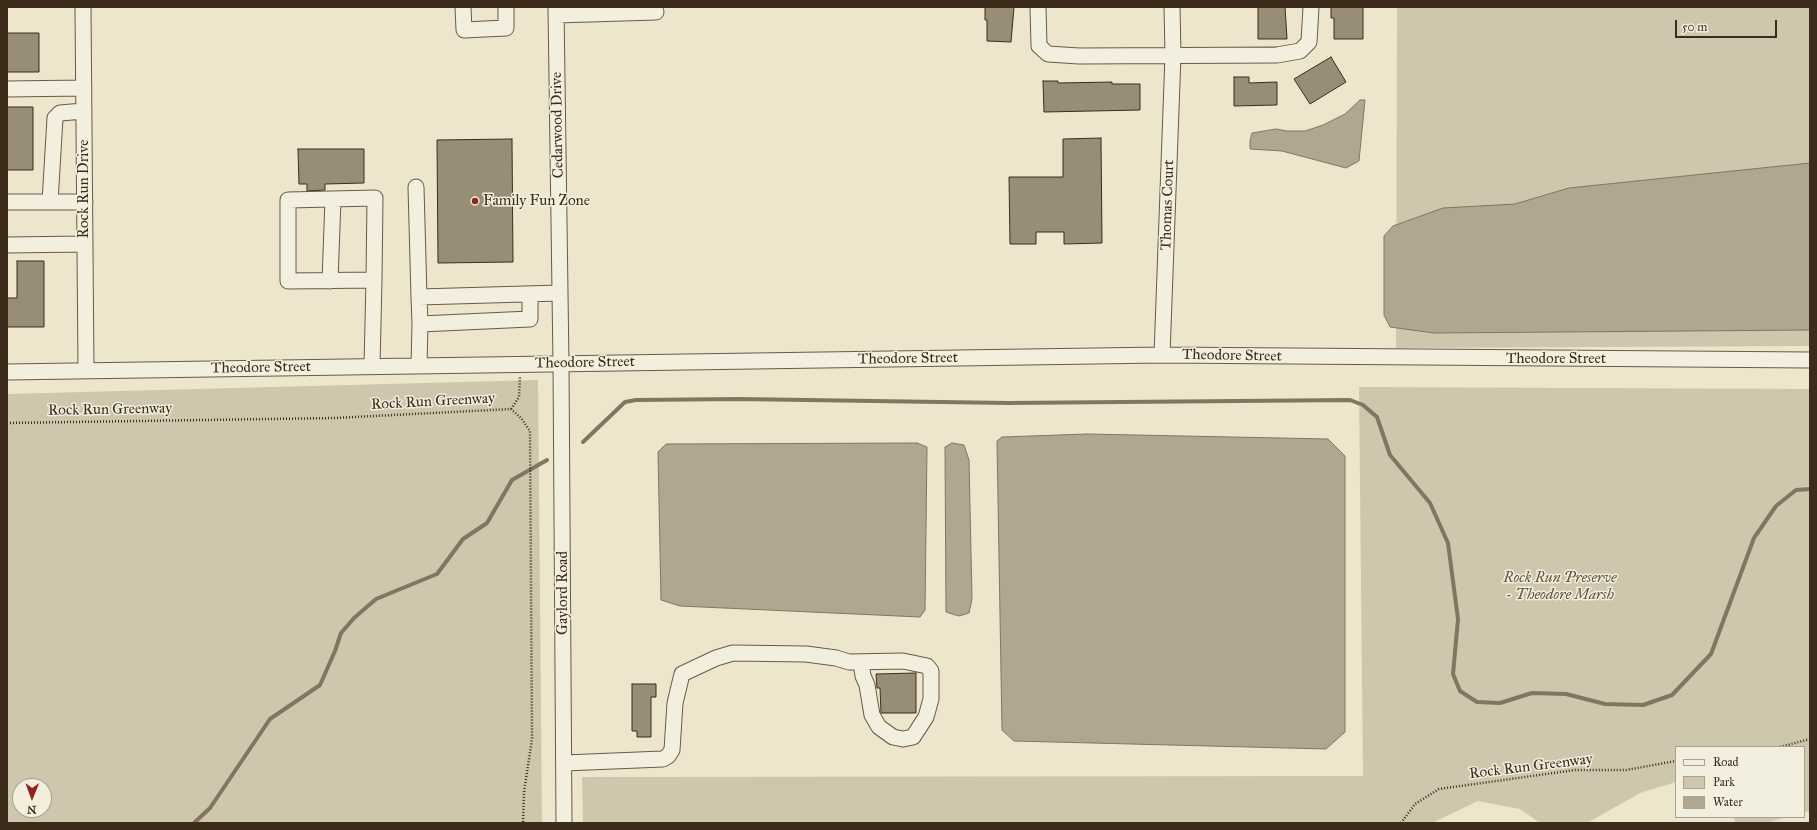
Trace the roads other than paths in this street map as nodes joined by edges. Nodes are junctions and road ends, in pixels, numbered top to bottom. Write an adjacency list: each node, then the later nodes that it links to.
1 (83, 7): 10 (street, Rock Run Drive)
2 (463, 7): 3 (street)
3 (506, 7)
4 (1038, 7): 9 (street)
5 (1172, 7): 9 (street, Thomas Court)
6 (1311, 7): 9 (street)
7 (556, 11): 8 (street); 22 (street, Cedarwood Drive)
8 (656, 12)
9 (1173, 55): 26 (street, Thomas Court)
10 (84, 88): 11 (street); 12 (street, Rock Run Drive)
11 (7, 89)
12 (84, 111): 16 (street); 17 (street, Rock Run Drive)
13 (416, 187): 24 (street)
14 (333, 199): 20 (street); 20 (street); 21 (street)
15 (7, 202): 16 (street)
16 (50, 202): 17 (street)
17 (85, 202): 18 (street, Rock Run Drive)
18 (85, 244): 19 (street); 31 (street, Rock Run Drive)
19 (7, 245)
20 (330, 280): 21 (street)
21 (374, 280): 29 (street)
22 (560, 293): 23 (street); 28 (street, Cedarwood Drive)
23 (530, 294): 24 (street); 25 (street)
24 (419, 298): 25 (street)
25 (420, 324): 30 (street)
26 (1162, 356): 27 (street, Theodore Street); 28 (street, Theodore Street)
27 (1810, 360)
28 (561, 364): 30 (street, Theodore Street); 34 (street, Gaylord Road)
29 (372, 366): 30 (street, Theodore Street); 31 (street, Theodore Street)
30 (419, 366)
31 (86, 370): 32 (street, Theodore Street)
32 (7, 372)
33 (861, 662): 33 (street); 34 (street)
34 (564, 763): 35 (street, Gaylord Road)
35 (564, 823)

